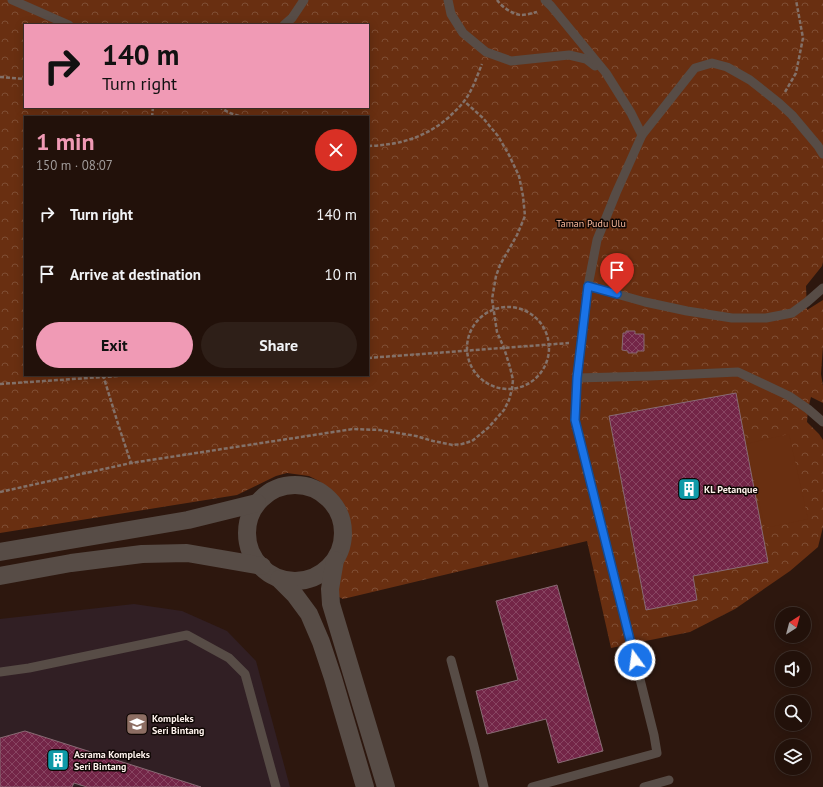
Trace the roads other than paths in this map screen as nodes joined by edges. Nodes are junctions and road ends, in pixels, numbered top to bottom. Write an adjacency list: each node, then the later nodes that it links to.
1 (12, 0): 5 (lane)
2 (304, 0): 6 (lane)
3 (448, 0): 7 (lane)
4 (547, 2): 7 (lane)
5 (67, 24)
6 (285, 24)
7 (606, 73): 8 (lane)
8 (642, 135): 9 (lane); 10 (lane)
9 (823, 154)
10 (588, 286): 11 (lane); 12 (lane)
11 (823, 288)
12 (577, 378): 13 (lane); 27 (lane)
13 (823, 422)
14 (257, 503): 15 (street); 16 (street); 17 (street)
15 (0, 552)
16 (335, 560): 19 (street); 25 (street)
17 (262, 566): 18 (street); 19 (street)
18 (0, 576)
19 (279, 578): 24 (street)
20 (451, 660): 26 (lane)
21 (0, 672): 23 (lane)
22 (670, 780): 28 (lane)
23 (276, 787)
24 (364, 787)
25 (386, 787)
26 (484, 787)
27 (532, 787)
28 (644, 787)

